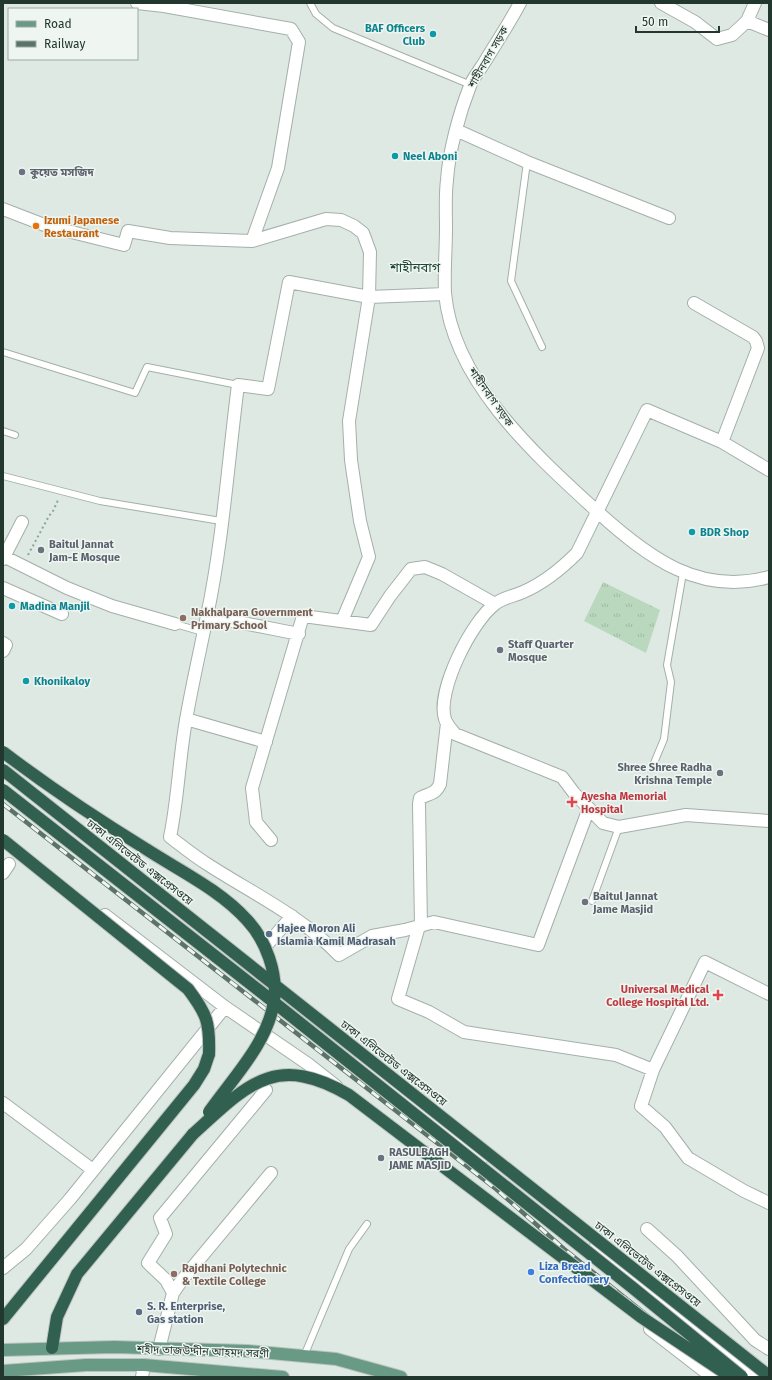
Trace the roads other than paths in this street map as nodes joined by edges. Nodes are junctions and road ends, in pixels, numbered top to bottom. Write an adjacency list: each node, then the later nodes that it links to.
1 (137, 3): 13 (street)
2 (310, 3): 8 (lane)
3 (520, 3): 8 (street, শাহীনবাগ সড়ক)
4 (661, 3): 6 (street)
5 (755, 3): 6 (street)
6 (747, 21): 7 (street)
7 (769, 30)
8 (471, 85): 9 (street, শাহীনবাগ সড়ক)
9 (456, 130): 10 (street); 14 (street, শাহীনবাগ সড়ক)
10 (527, 162): 12 (street); 17 (lane)
11 (3, 209): 13 (street)
12 (669, 218)
13 (252, 241): 15 (street)
14 (445, 294): 15 (street); 25 (street, শাহীনবাগ সড়ক)
15 (369, 297): 19 (street); 35 (street)
16 (694, 303): 22 (street)
17 (542, 347)
18 (3, 352): 19 (lane)
19 (238, 385): 27 (street)
20 (3, 431): 21 (lane)
21 (15, 435)
22 (722, 442): 23 (street); 25 (street)
23 (769, 470)
24 (3, 476): 27 (lane)
25 (597, 510): 29 (street, শাহীনবাগ সড়ক); 32 (street)
26 (22, 522): 28 (street)
27 (221, 522): 34 (street)
28 (4, 559): 36 (street)
29 (683, 573): 30 (street, শাহীনবাগ সড়ক); 45 (lane)
30 (769, 577)
31 (3, 588): 33 (street)
32 (495, 604): 35 (street); 42 (street)
33 (62, 614)
34 (207, 616): 37 (street); 38 (street)
35 (342, 621): 38 (street)
36 (175, 624): 37 (lane)
37 (202, 632): 41 (street)
38 (299, 634): 43 (street)
39 (3, 643): 40 (street)
40 (3, 651)
41 (186, 719): 43 (street); 56 (street)
42 (447, 723): 49 (street); 57 (street)
43 (266, 742): 54 (street)
44 (3, 752): 64 (highway, bridge)
45 (654, 763)
46 (3, 770): 80 (highway, ঢাকা এলিভেটেড এক্সপ্রেসওয়ে, bridge)
47 (3, 774): 86 (street)
48 (3, 790): 85 (highway, bridge)
49 (589, 808): 51 (street); 57 (street)
50 (769, 821): 51 (street)
51 (619, 827): 55 (lane)
52 (3, 836): 60 (street)
53 (3, 840): 72 (highway, bridge)
54 (271, 840)
55 (592, 902)
56 (292, 916): 57 (street); 58 (street)
57 (420, 926): 61 (street)
58 (265, 947)
59 (769, 994): 61 (street)
60 (225, 1007): 65 (street); 83 (street)
61 (653, 1070): 67 (street)
62 (266, 1090): 71 (street)
63 (3, 1103): 65 (street)
64 (193, 1134): 73 (highway); 84 (highway, bridge)
65 (93, 1170): 70 (street)
66 (271, 1173): 71 (street)
67 (769, 1203)
68 (367, 1224): 77 (lane)
69 (647, 1230): 75 (street)
70 (3, 1268)
71 (173, 1293): 74 (street)
72 (3, 1318)
73 (52, 1348): 74 (main road, শহীদ তাজউদ্দীন আহমদ সরণী); 76 (main road, শহীদ তাজউদ্দীন আহমদ সরণী)
74 (159, 1349): 77 (main road, শহীদ তাজউদ্দীন আহমদ সরণী)
75 (769, 1349)
76 (3, 1350)
77 (304, 1356): 82 (main road, শহীদ তাজউদ্দীন আহমদ সরণী)
78 (3, 1371): 79 (main road, শহীদ তাজউদ্দীন আহমদ সরণী)
79 (143, 1371): 81 (main road, শহীদ তাজউদ্দীন আহমদ সরণী)
80 (769, 1376)
81 (282, 1377)
82 (401, 1377)
83 (712, 1377)
84 (731, 1377)
85 (742, 1377)
86 (752, 1377)

